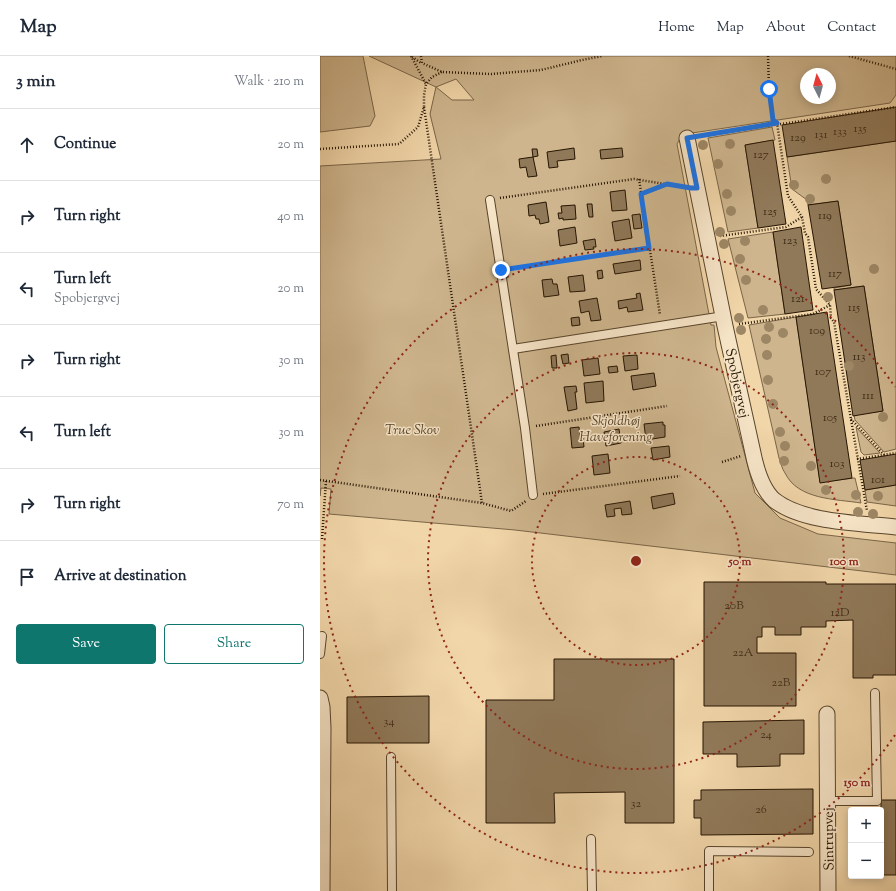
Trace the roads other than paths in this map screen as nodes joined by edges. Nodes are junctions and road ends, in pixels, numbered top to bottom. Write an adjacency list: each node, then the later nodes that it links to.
1 (687, 138): 3 (street, Spobjergvej)
2 (490, 200): 4 (lane)
3 (724, 321): 4 (lane); 6 (street, Spobjergvej)
4 (513, 349): 5 (lane)
5 (534, 495)
6 (896, 527)
7 (322, 636): 8 (lane)
8 (320, 654)
9 (875, 693): 13 (lane)
10 (320, 698): 16 (street)
11 (827, 714): 13 (street, Sintrupvej)
12 (391, 757): 17 (lane)
13 (827, 801): 20 (street, Sintrupvej)
14 (591, 839): 18 (lane)
15 (809, 852): 19 (lane)
16 (322, 891)
17 (392, 891)
18 (592, 891)
19 (708, 891)
20 (828, 891)

